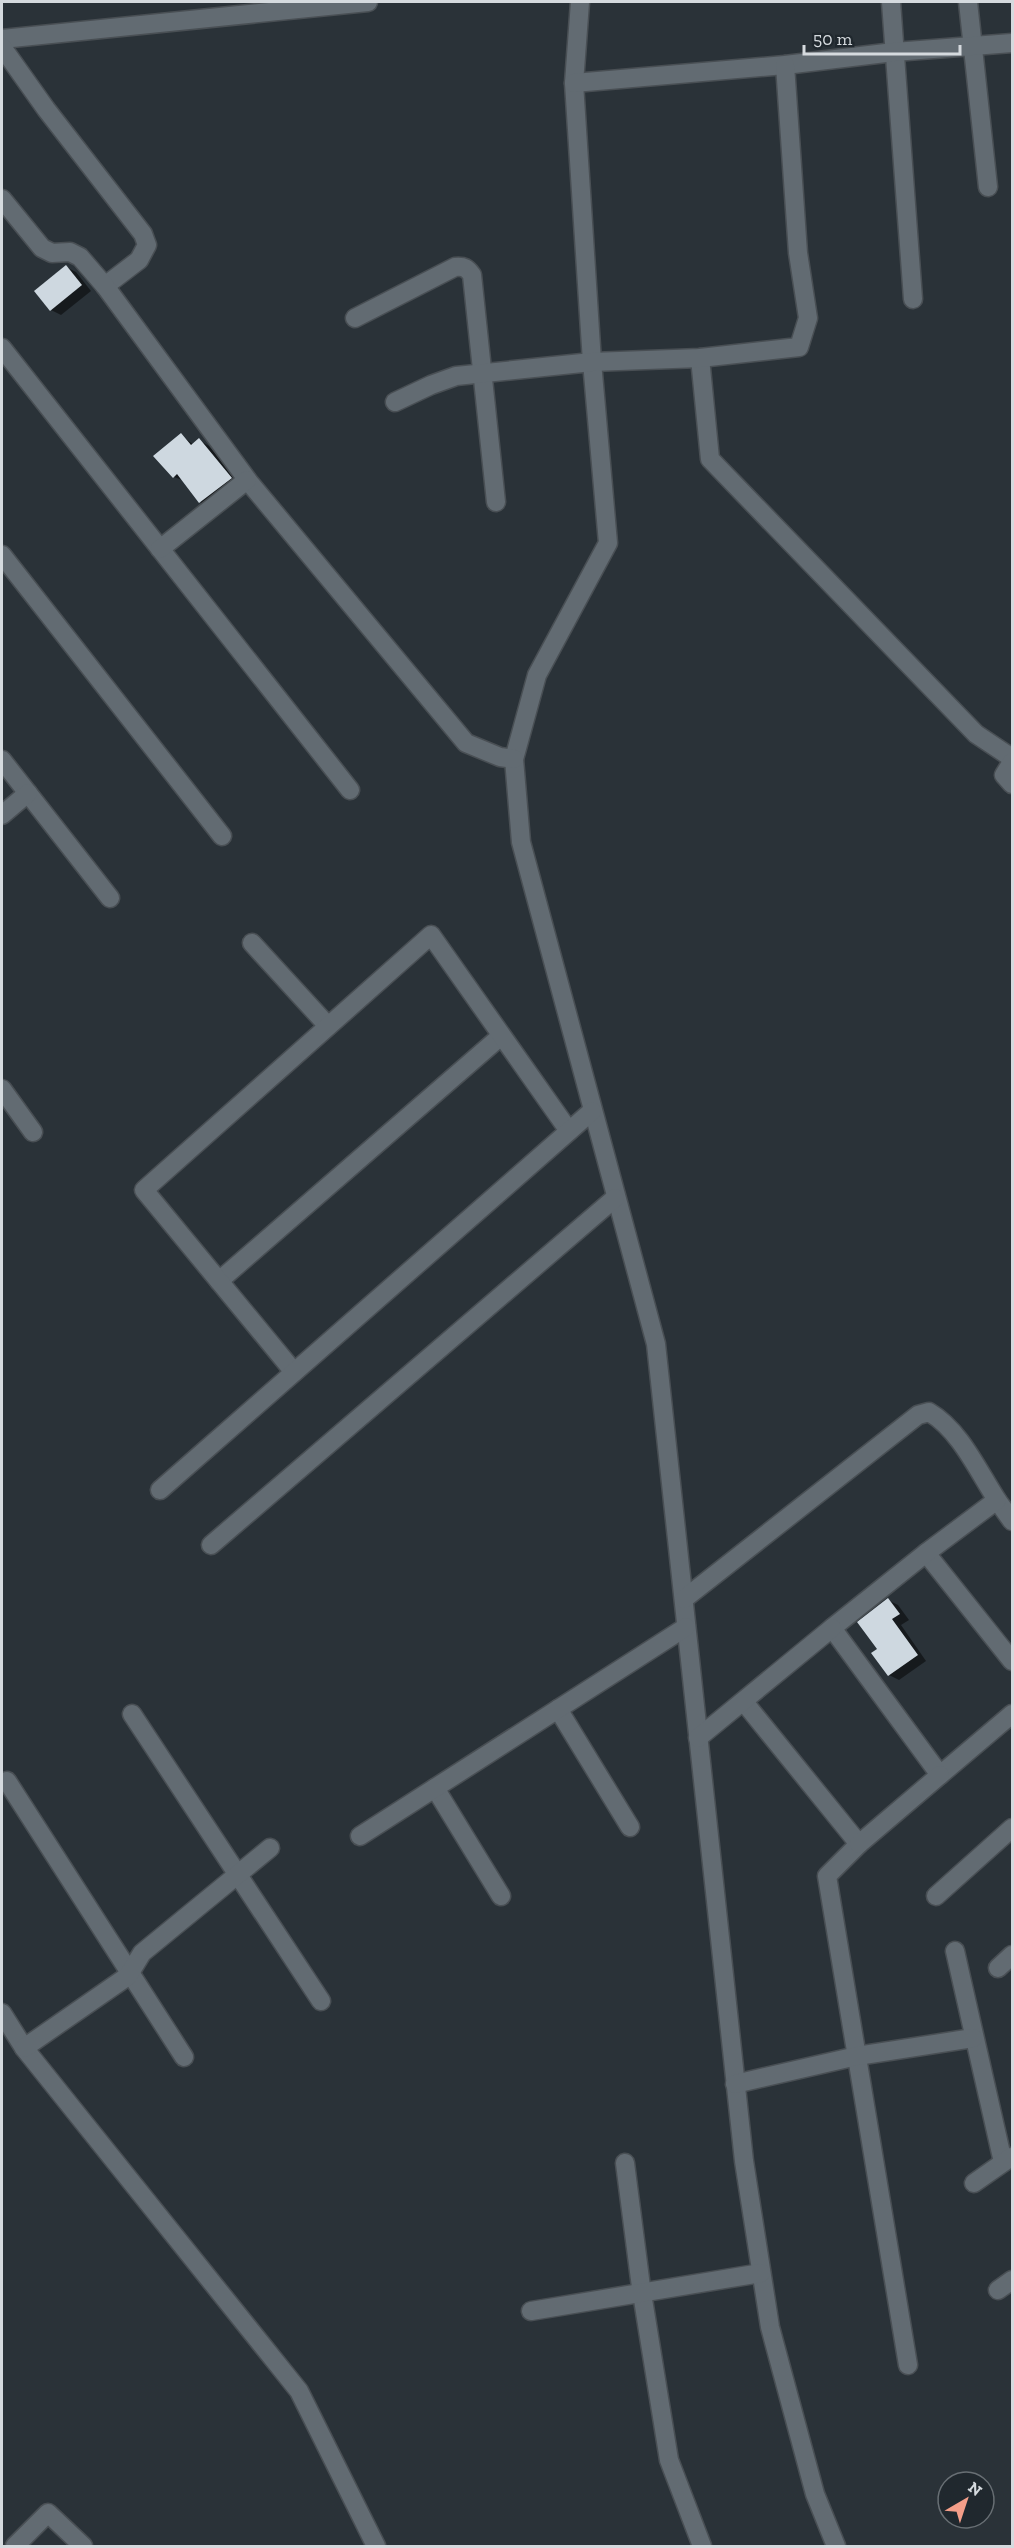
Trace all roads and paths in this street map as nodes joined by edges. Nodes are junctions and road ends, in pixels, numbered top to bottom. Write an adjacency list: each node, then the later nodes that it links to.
1 (368, 2): 5 (street)
2 (580, 2): 11 (street)
3 (891, 2): 9 (street)
4 (969, 2): 8 (street)
5 (2, 39)
6 (1012, 43): 8 (street)
7 (2, 47): 14 (street)
8 (974, 48): 9 (street); 12 (street)
9 (894, 52): 10 (street); 15 (street)
10 (785, 65): 11 (street); 18 (street)
11 (574, 83): 19 (street)
12 (988, 187)
13 (2, 199): 14 (street)
14 (105, 286): 22 (street)
15 (913, 299)
16 (355, 318): 20 (street)
17 (2, 348): 24 (street)
18 (700, 358): 19 (street); 28 (street)
19 (592, 362): 20 (street); 26 (street)
20 (483, 373): 21 (street); 23 (street)
21 (396, 402)
22 (247, 480): 24 (street); 26 (street)
23 (496, 502)
24 (160, 549): 30 (street)
25 (2, 555): 33 (street)
26 (507, 758): 39 (street)
27 (2, 760): 31 (street)
28 (1012, 760): 29 (street)
29 (1012, 784)
30 (350, 790)
31 (28, 793): 32 (street); 34 (street)
32 (2, 814)
33 (222, 836)
34 (110, 898)
35 (252, 943): 36 (street)
36 (328, 1026): 37 (street); 43 (street)
37 (501, 1036): 40 (street); 43 (street)
38 (2, 1089): 41 (street)
39 (592, 1111): 40 (street); 42 (street)
40 (568, 1131): 44 (street)
41 (33, 1132)
42 (615, 1198): 48 (street); 50 (street)
43 (219, 1281): 44 (street)
44 (294, 1372): 45 (street)
45 (160, 1490)
46 (998, 1500): 47 (street); 49 (street); 50 (street)
47 (1012, 1521)
48 (211, 1545)
49 (926, 1553): 52 (street); 53 (street)
50 (684, 1599): 51 (street)
51 (686, 1627): 55 (street); 58 (street)
52 (832, 1628): 54 (street); 59 (street)
53 (1012, 1661)
54 (744, 1702): 58 (street); 65 (street)
55 (558, 1709): 61 (street); 62 (street)
56 (132, 1714): 67 (street)
57 (1012, 1714): 59 (street)
58 (698, 1738): 80 (street)
59 (940, 1775): 65 (street)
60 (7, 1781): 73 (street)
61 (435, 1788): 64 (street); 68 (street)
62 (630, 1827)
63 (1012, 1828): 69 (street)
64 (360, 1836)
65 (859, 1844): 78 (street)
66 (270, 1848): 67 (street)
67 (238, 1875): 73 (street); 74 (street)
68 (501, 1896)
69 (936, 1896)
70 (955, 1951): 76 (street)
71 (1012, 1955): 72 (street)
72 (998, 1968)
73 (130, 1973): 77 (street); 79 (street)
74 (321, 2001)
75 (2, 2013): 77 (street)
76 (973, 2038): 78 (street); 81 (street)
77 (24, 2048): 90 (street)
78 (857, 2056): 80 (street); 87 (street)
79 (184, 2057)
80 (735, 2084): 84 (street)
81 (1008, 2159): 83 (street)
82 (625, 2163): 85 (street)
83 (974, 2183)
84 (761, 2273): 85 (street); 92 (street)
85 (642, 2293): 86 (street); 91 (street)
86 (531, 2311)
87 (908, 2365)
88 (15, 2547): 89 (street)
89 (83, 2547)
90 (376, 2547)
91 (702, 2547)
92 (836, 2547)

